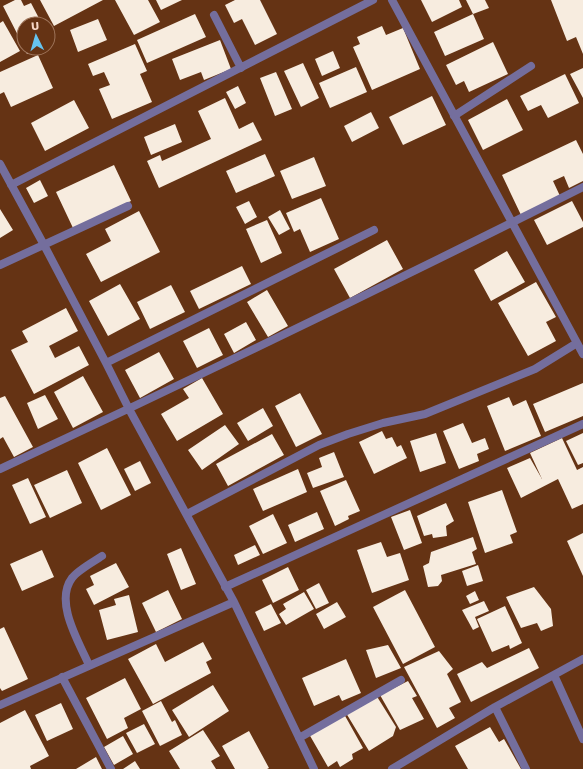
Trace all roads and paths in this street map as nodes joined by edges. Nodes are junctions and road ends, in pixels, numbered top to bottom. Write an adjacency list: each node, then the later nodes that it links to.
1 (373, 0): 5 (street)
2 (392, 0): 6 (street)
3 (214, 15): 5 (street)
4 (531, 66): 6 (street)
5 (241, 68): 8 (street)
6 (454, 116): 11 (street)
7 (0, 164): 8 (street)
8 (11, 185): 13 (street)
9 (583, 187): 11 (street)
10 (128, 206): 13 (street)
11 (513, 223): 15 (street); 18 (street)
12 (374, 230): 17 (street)
13 (44, 245): 14 (street); 17 (street)
14 (0, 265)
15 (577, 343): 16 (street); 21 (street)
16 (583, 354)
17 (106, 363): 18 (street)
18 (129, 409): 20 (street); 21 (street)
19 (583, 424): 23 (street)
20 (0, 469)
21 (187, 514): 23 (street)
22 (102, 556): 26 (street)
23 (225, 587): 24 (street)
24 (234, 602): 26 (street); 32 (street)
25 (583, 659): 27 (street)
26 (89, 665): 28 (street)
27 (554, 675): 31 (street); 33 (street)
28 (62, 677): 30 (street); 34 (street)
29 (401, 680): 32 (street)
30 (0, 704)
31 (495, 706): 36 (street); 37 (street)
32 (299, 738): 35 (street)
33 (583, 739)
34 (111, 769)
35 (313, 769)
36 (392, 769)
37 (526, 769)

